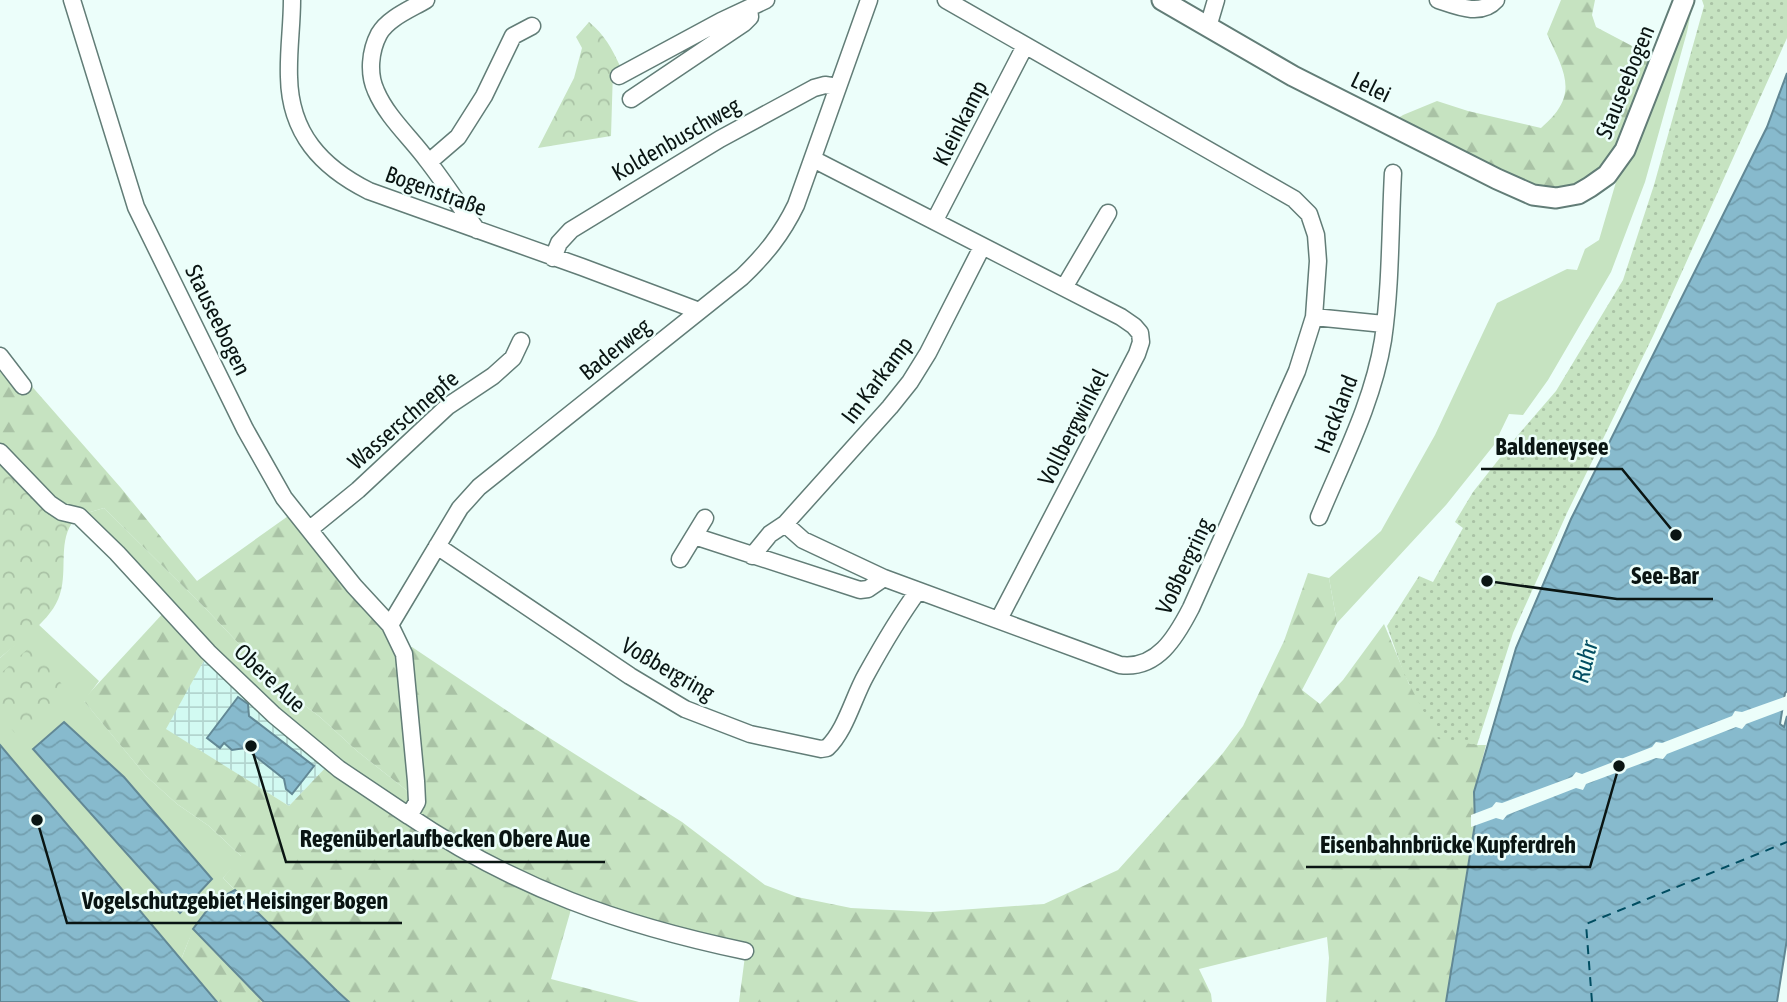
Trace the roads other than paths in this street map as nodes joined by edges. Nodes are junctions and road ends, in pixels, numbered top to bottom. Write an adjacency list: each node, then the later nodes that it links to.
1 (72, 0): 39 (street, Stauseebogen)
2 (292, 0): 25 (street, Bogenstraße)
3 (426, 0): 20 (street)
4 (766, 0): 12 (street)
5 (869, 0): 17 (street, Baderweg)
6 (946, 0): 15 (street, Voßbergring)
7 (1161, 0): 14 (street, Lelei)
8 (1216, 0): 14 (street)
9 (1438, 0): 10 (street)
10 (1496, 0)
11 (1684, 0): 22 (street, Stauseebogen)
12 (748, 8): 16 (street); 18 (street)
13 (532, 26): 20 (street)
14 (1208, 27): 22 (street, Lelei)
15 (1025, 46): 24 (street, Kleinkamp); 30 (street, Voßbergring)
16 (619, 76)
17 (838, 87): 19 (street, Baderweg); 27 (street, Koldenbuschweg)
18 (631, 99)
19 (813, 159): 24 (street, Vollbergwinkel); 29 (street, Baderweg)
20 (429, 162): 25 (street)
21 (1393, 173): 31 (street, Hackland)
22 (1567, 197)
23 (1108, 213): 28 (street)
24 (935, 220): 26 (street, Vollbergwinkel)
25 (477, 230): 27 (street, Bogenstraße)
26 (982, 247): 28 (street, Vollbergwinkel); 38 (street, Im Karkamp)
27 (553, 258): 29 (street, Bogenstraße)
28 (1065, 286): 46 (street, Vollbergwinkel)
29 (699, 311): 41 (street, Baderweg)
30 (1314, 317): 31 (street); 46 (street, Voßbergring)
31 (1384, 324): 36 (street, Hackland)
32 (521, 341): 39 (street, Wasserschnepfe)
33 (0, 356): 34 (street)
34 (23, 386)
35 (0, 452): 48 (street, Obere Aue)
36 (1319, 517)
37 (705, 518): 40 (street)
38 (785, 524): 42 (street, Im Karkamp); 44 (street)
39 (310, 528): 47 (street, Stauseebogen)
40 (694, 536): 42 (street); 43 (street)
41 (437, 546): 45 (street, Voßbergring); 47 (street, Baderweg)
42 (752, 556): 44 (street)
43 (680, 559)
44 (884, 578): 45 (street)
45 (919, 591): 46 (street, Voßbergring)
46 (999, 619)
47 (390, 625): 48 (street)
48 (410, 816): 49 (street, Obere Aue)
49 (745, 951)

